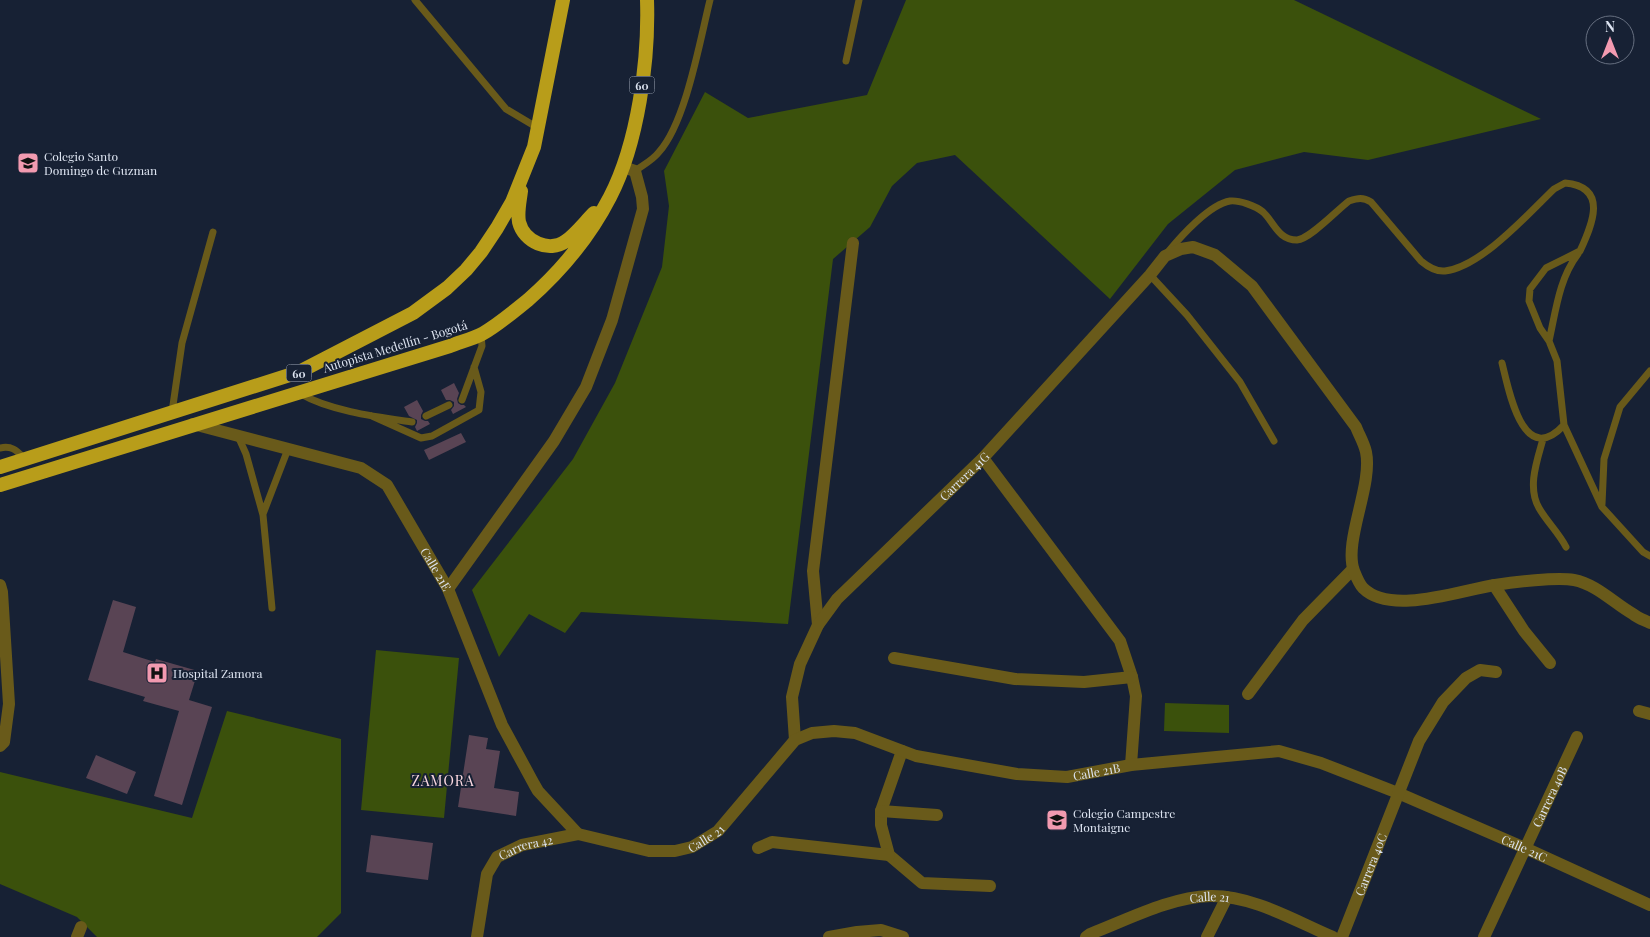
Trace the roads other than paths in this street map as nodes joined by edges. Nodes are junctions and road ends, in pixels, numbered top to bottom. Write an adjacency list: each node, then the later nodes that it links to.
1 (415, 0): 7 (lane)
2 (563, 0): 7 (highway, Autopista Medellín - Bogotá / 60)
3 (647, 0): 8 (highway, Autopista Medellín - Bogotá / 60)
4 (710, 0): 8 (lane)
5 (859, 0): 6 (lane)
6 (846, 61)
7 (538, 128): 9 (highway, Autopista Medellín - Bogotá / 60)
8 (629, 169): 10 (highway, Autopista Medellín - Bogotá / 60); 46 (street)
9 (524, 170): 10 (highway); 24 (highway, Autopista Medellín - Bogotá / 60)
10 (610, 196): 16 (highway, Autopista Medellín - Bogotá / 60)
11 (213, 232): 24 (lane)
12 (854, 243): 49 (street)
13 (1580, 251): 14 (lane); 17 (lane); 17 (lane)
14 (1165, 256): 15 (street, Carrera 41G); 43 (street)
15 (1150, 274): 32 (lane); 35 (street, Carrera 41G)
16 (481, 335): 19 (lane); 21 (highway, Autopista Medellín - Bogotá / 60)
17 (1549, 341): 29 (lane)
18 (1502, 364): 31 (lane)
19 (474, 367): 22 (lane); 25 (lane)
20 (1650, 371): 39 (lane)
21 (298, 392): 25 (lane); 28 (highway, Autopista Medellín - Bogotá / 60)
22 (462, 400)
23 (449, 405): 26 (lane)
24 (172, 412): 36 (highway, Autopista Medellín - Bogotá / 60)
25 (372, 416): 27 (lane)
26 (426, 416)
27 (412, 422)
28 (193, 424): 30 (street, Calle 21E); 38 (highway, Autopista Medellín - Bogotá / 60)
29 (1564, 425): 31 (lane); 39 (lane)
30 (238, 436): 34 (street, Calle 21E); 40 (lane)
31 (1543, 439): 41 (lane)
32 (1274, 441)
33 (0, 448): 36 (lane)
34 (288, 449): 40 (lane); 46 (street, Calle 21E)
35 (983, 458): 49 (street, Carrera 41G); 53 (street)
36 (25, 459): 37 (highway, Autopista Medellín - Bogotá / 60)
37 (0, 467)
38 (0, 485)
39 (1602, 506): 42 (lane)
40 (263, 515): 47 (lane)
41 (1566, 547)
42 (1650, 556)
43 (1353, 569): 45 (street); 54 (street)
44 (0, 585): 57 (street)
45 (1494, 585): 48 (street); 51 (street)
46 (448, 589): 63 (street, Calle 21E)
47 (272, 608)
48 (1650, 623)
49 (818, 625): 56 (street, Carrera 41G)
50 (894, 658): 53 (street)
51 (1550, 663)
52 (1496, 672): 60 (street, Carrera 40C)
53 (1132, 677): 59 (street)
54 (1248, 694)
55 (1577, 737): 65 (street, Carrera 40B)
56 (795, 740): 58 (street, Calle 21B); 63 (street, Calle 21)
57 (0, 746)
58 (902, 751): 59 (street, Calle 21B); 61 (street)
59 (1132, 765): 60 (street, Calle 21B)
60 (1398, 793): 65 (street, Calle 21C); 76 (street, Carrera 40C)
61 (881, 810): 62 (street); 66 (street)
62 (936, 815)
63 (578, 834): 70 (street, Carrera 42)
64 (758, 848): 66 (street)
65 (1525, 848): 69 (street, Calle 21C); 77 (street, Carrera 40B)
66 (889, 855): 67 (street)
67 (990, 886)
68 (1227, 897): 73 (street, Calle 21); 74 (street); 75 (street, Calle 21)
69 (1650, 905)
70 (478, 937)
71 (829, 937): 72 (street)
72 (903, 937)
73 (1086, 937)
74 (1207, 937)
75 (1333, 937)
76 (1342, 937)
77 (1484, 937)

